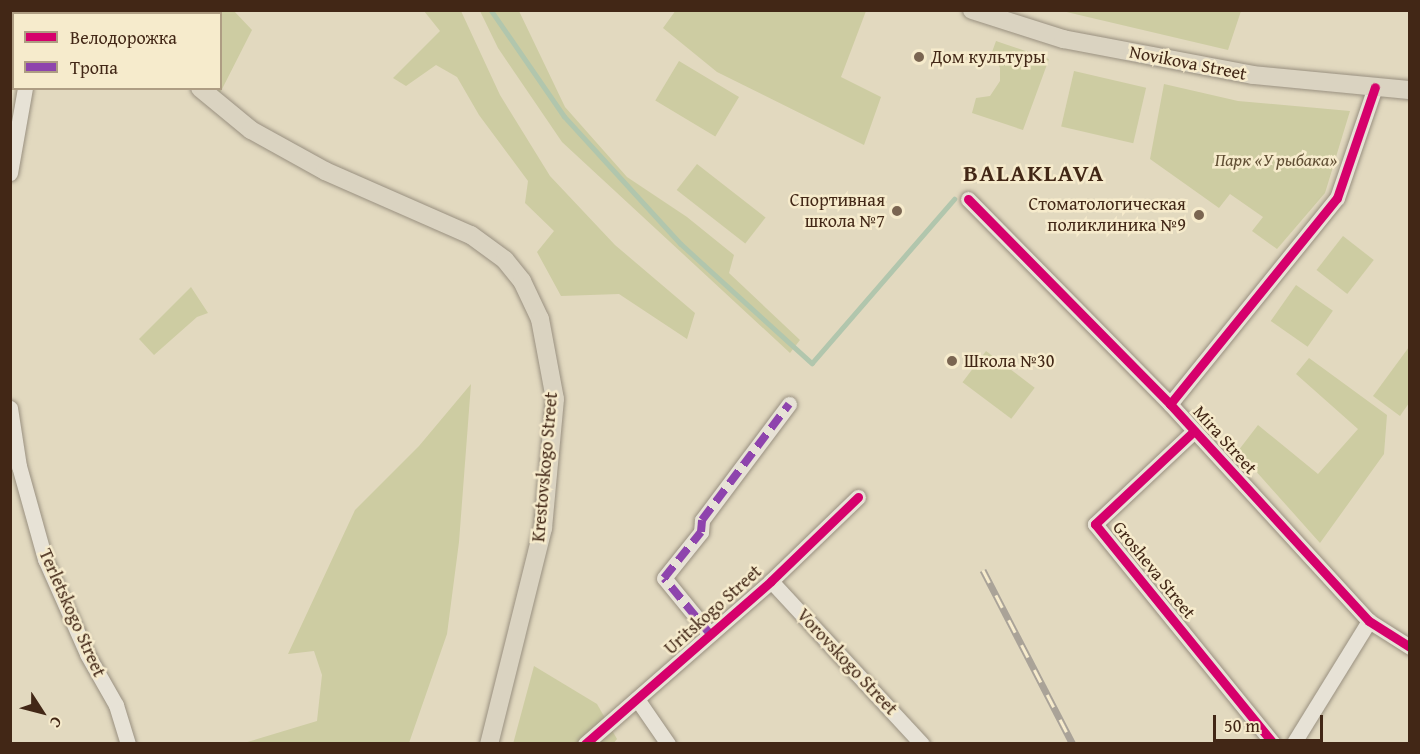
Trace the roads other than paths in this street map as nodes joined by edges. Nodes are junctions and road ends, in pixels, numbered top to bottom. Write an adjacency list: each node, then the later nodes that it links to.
1 (972, 10): 2 (main road, Novikova Street)
2 (1375, 87): 5 (main road, Novikova Street); 9 (street)
3 (25, 90): 6 (street)
4 (202, 90): 19 (main road, Krestovskogo Street)
5 (1410, 90)
6 (10, 173)
7 (968, 198): 9 (street, Mira Street)
8 (789, 404): 15 (street)
9 (1170, 404): 11 (street, Mira Street)
10 (10, 408): 18 (street, Terletskogo Street)
11 (1194, 430): 14 (street, Mira Street); 23 (street, Grosheva Street)
12 (858, 497): 13 (street, Uritskogo Street)
13 (771, 581): 15 (street, Uritskogo Street); 22 (street, Vorovskogo Street)
14 (1369, 621): 16 (street, Mira Street); 24 (street)
15 (710, 634): 17 (street, Uritskogo Street)
16 (1410, 647)
17 (637, 699): 20 (street, Uritskogo Street); 21 (street)
18 (128, 744)
19 (489, 744)
20 (585, 744)
21 (668, 744)
22 (922, 744)
23 (1274, 744)
24 (1293, 744)

